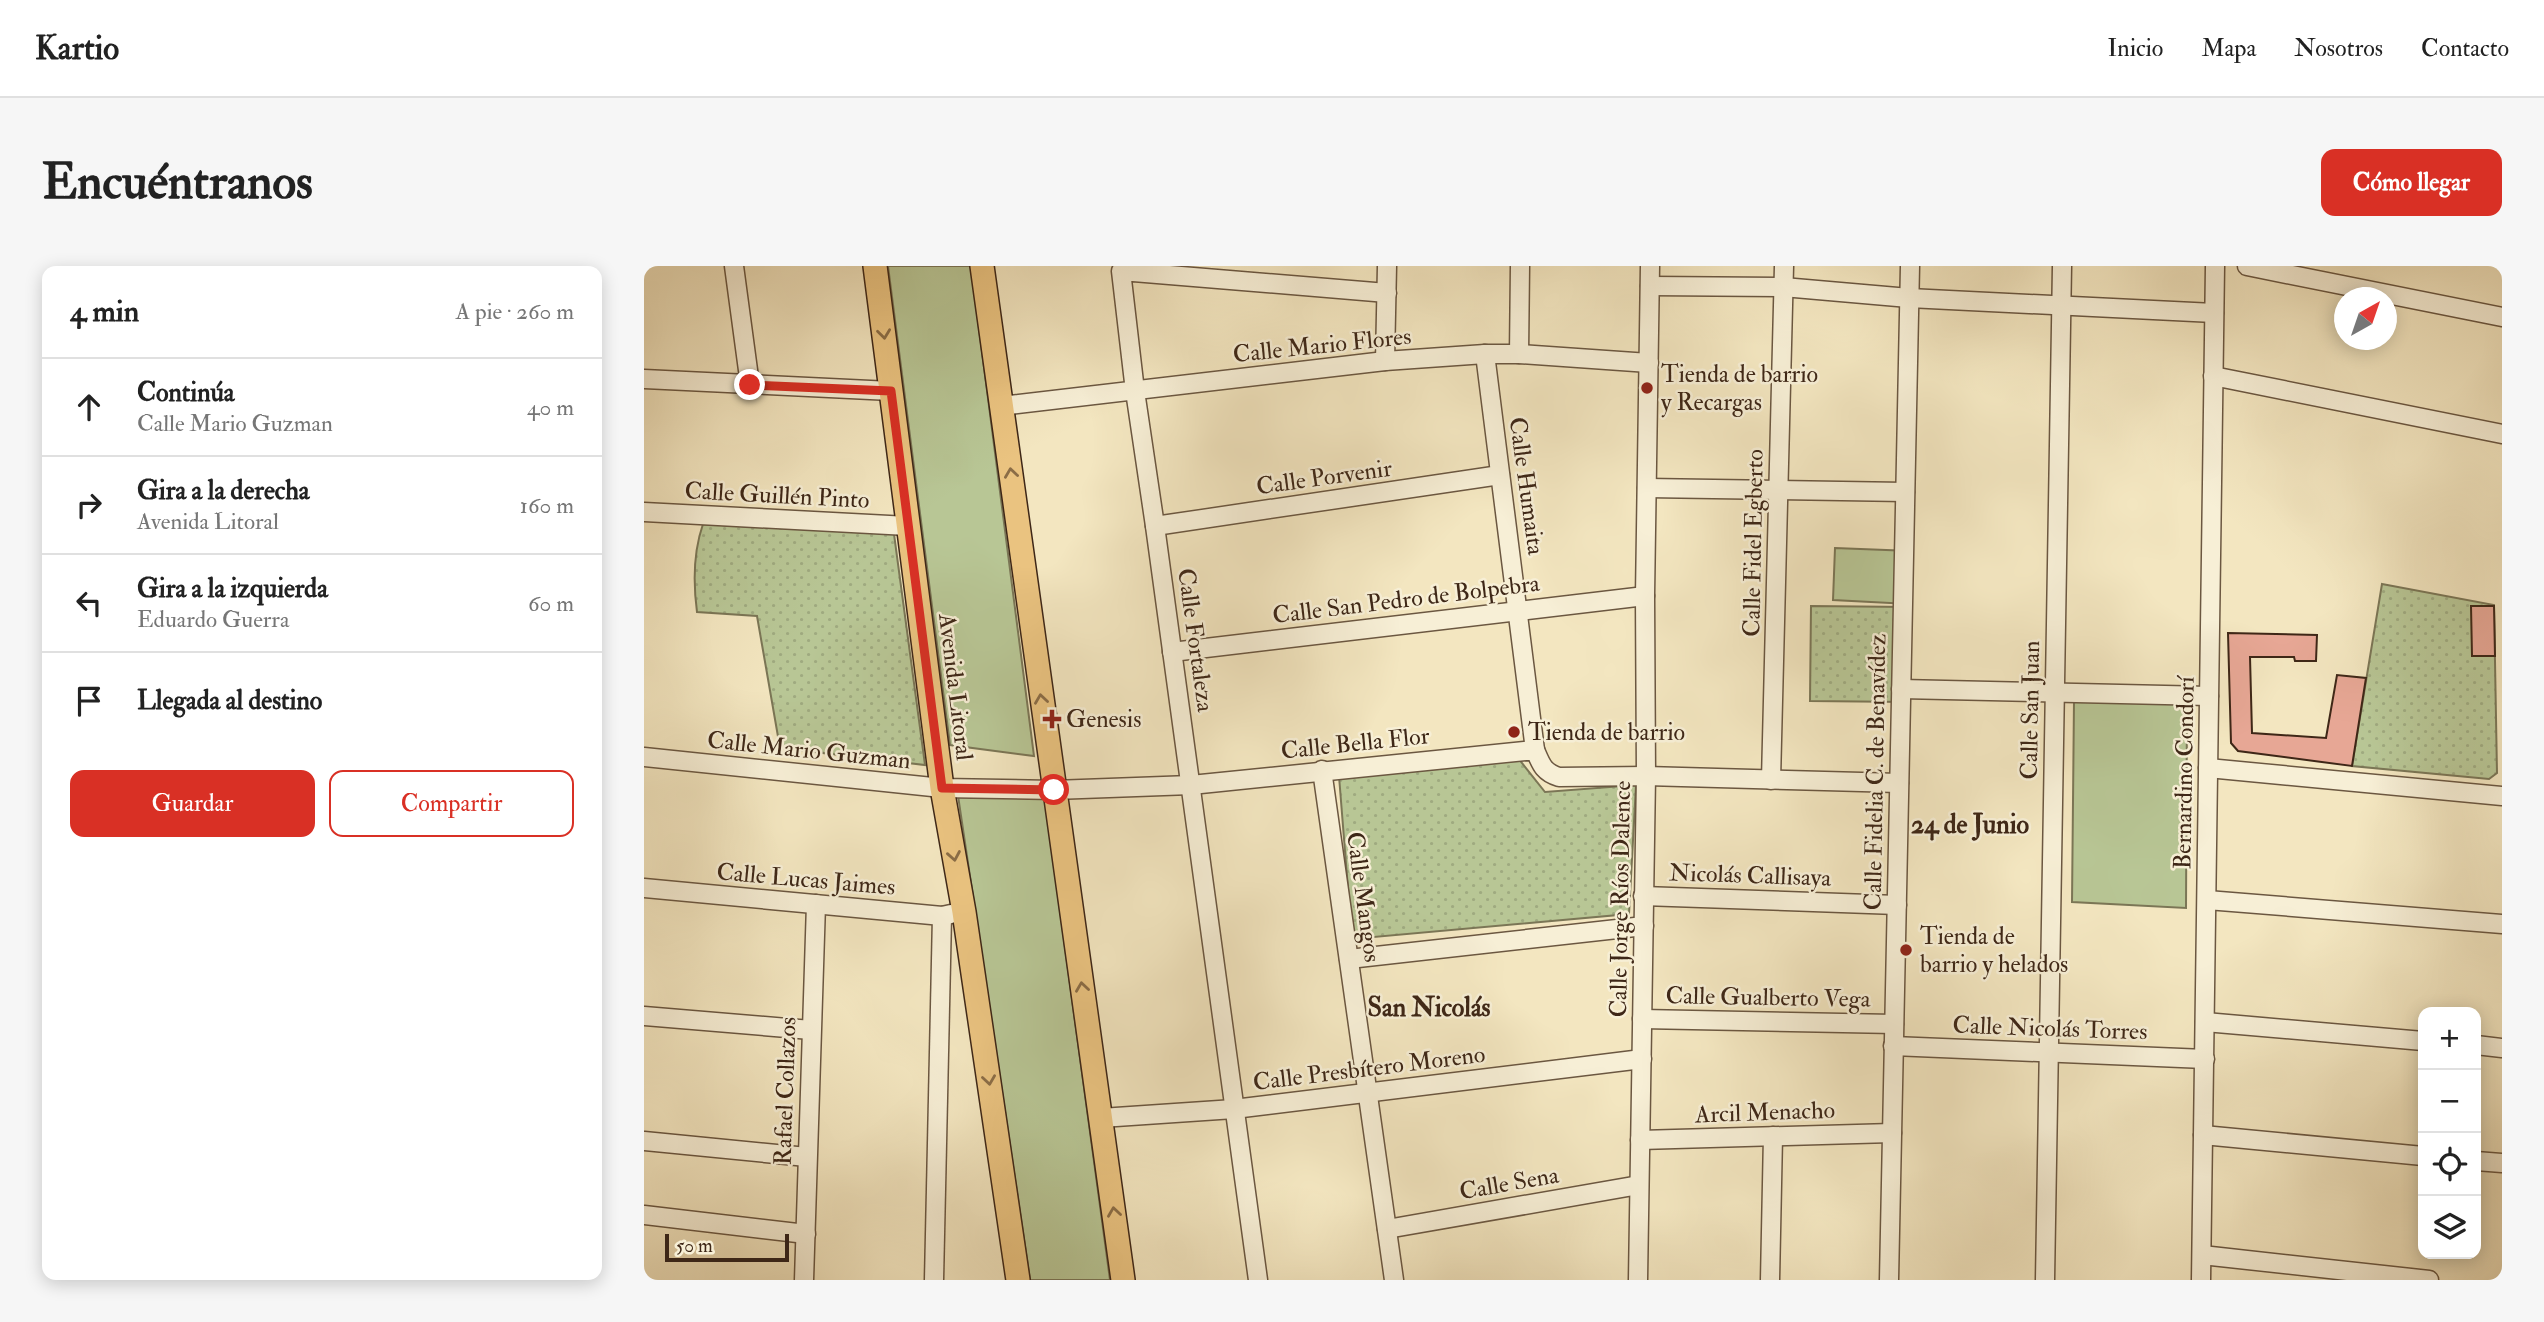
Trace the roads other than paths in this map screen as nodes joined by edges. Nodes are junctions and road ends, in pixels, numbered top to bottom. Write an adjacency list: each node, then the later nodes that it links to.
1 (734, 266): 25 (street)
2 (875, 266): 26 (main road, Avenida Litoral, one-way to 26)
3 (982, 266): 28 (main road)
4 (1387, 266): 14 (street)
5 (1520, 266): 20 (street)
6 (1650, 266): 12 (street, Calle Jorge Ríos Dalence)
7 (1784, 266): 13 (street, Calle Fidel Egberto)
8 (1910, 266): 15 (street, Calle Fidelia C. de Benavídez)
9 (2062, 266): 16 (street, Calle San Juan)
10 (2215, 266): 17 (street, Bernardino Condorí)
11 (2247, 266): 18 (street)
12 (1650, 286): 13 (street); 22 (street, Calle Jorge Ríos Dalence)
13 (1783, 287): 15 (street); 32 (street, Calle Fidel Egberto)
14 (1387, 293): 21 (street); 27 (street, Calle Fortaleza)
15 (1909, 298): 16 (street); 33 (street, Calle Fidelia C. de Benavídez)
16 (2061, 305): 17 (street); 41 (street, Calle San Juan)
17 (2214, 313): 23 (street, Bernardino Condorí)
18 (2502, 317)
19 (1485, 354): 20 (street, Calle Mario Flores); 21 (street, Calle Mario Flores); 30 (street, Calle Humaita)
20 (1519, 354): 22 (street, Calle Mario Flores)
21 (1385, 361): 27 (street, Calle Mario Flores)
22 (1649, 363): 31 (street, Calle Jorge Ríos Dalence)
23 (2213, 376): 29 (street); 42 (street, Bernardino Condorí)
24 (644, 379): 25 (street)
25 (750, 385): 26 (street)
26 (891, 391): 35 (main road, Avenida Litoral)
27 (1135, 391): 28 (street, Calle Mario Flores); 36 (street, Calle Fortaleza)
28 (1002, 406): 52 (main road, one-way to 28)
29 (2502, 434)
30 (1500, 475): 36 (street, Calle Porvenir); 38 (street, Calle Humaita)
31 (1647, 488): 32 (street); 37 (street, Calle Jorge Ríos Dalence)
32 (1779, 490): 33 (street); 48 (street, Calle Fidel Egberto)
33 (1905, 492): 40 (street, Calle Fidelia C. de Benavídez)
34 (644, 512): 35 (street, Calle Guillén Pinto)
35 (908, 526): 51 (main road, Avenida Litoral)
36 (1156, 526): 39 (street, Calle Fortaleza)
37 (1645, 596): 38 (street, Calle San Pedro de Bolpebra); 47 (street, Calle Jorge Ríos Dalence)
38 (1519, 610): 39 (street, Calle San Pedro de Bolpebra); 43 (street, Calle Humaita)
39 (1172, 652): 50 (street, Calle Fortaleza)
40 (1901, 689): 41 (street); 49 (street, Calle Fidelia C. de Benavídez)
41 (2054, 693): 42 (street); 72 (street, Calle San Juan)
42 (2209, 696): 45 (street, Bernardino Condorí)
43 (1535, 750): 46 (street, Calle Bella Flor); 47 (street)
44 (644, 758): 51 (street, Calle Mario Guzman)
45 (2208, 768): 53 (street); 56 (street, Bernardino Condorí)
46 (1322, 770): 50 (street, Calle Bella Flor); 62 (street, Calle Mangos)
47 (1646, 776): 48 (street); 55 (street, Calle Jorge Ríos Dalence)
48 (1771, 780): 49 (street)
49 (1899, 783): 58 (street, Calle Fidelia C. de Benavídez)
50 (1191, 785): 52 (street, Calle Bella Flor); 76 (street, Calle Fortaleza)
51 (942, 788): 52 (street, Calle Mario Guzman); 59 (main road, Avenida Litoral, one-way to 59)
52 (1054, 790): 77 (main road, one-way to 52)
53 (2502, 796)
54 (644, 888): 57 (street, Calle Lucas Jaimes)
55 (1643, 896): 58 (street, Nicolás Callisaya); 61 (street, Calle Jorge Ríos Dalence)
56 (2207, 900): 60 (street); 65 (street, Bernardino Condorí)
57 (816, 904): 59 (street, Calle Lucas Jaimes); 67 (street, Rafael Collazos)
58 (1896, 905): 66 (street, Calle Fidelia C. de Benavídez)
59 (953, 914): 93 (street); 94 (main road, Avenida Litoral, one-way to 94)
60 (2502, 924)
61 (1644, 926): 62 (street); 64 (street, Calle Jorge Ríos Dalence)
62 (1349, 959): 75 (street, Calle Mangos)
63 (644, 1016): 67 (street)
64 (1642, 1019): 66 (street, Calle Gualberto Vega); 73 (street, Calle Jorge Ríos Dalence)
65 (2205, 1022): 68 (street); 74 (street, Bernardino Condorí)
66 (1894, 1024): 69 (street, Calle Fidelia C. de Benavídez)
67 (811, 1030): 84 (street, Rafael Collazos)
68 (2418, 1041)
69 (1894, 1046): 72 (street, Calle Nicolás Torres); 78 (street, Calle Fidelia C. de Benavídez)
70 (2481, 1046): 71 (street)
71 (2502, 1048)
72 (2049, 1053): 74 (street, Calle Nicolás Torres); 101 (street, Calle San Juan)
73 (1642, 1059): 75 (street, Calle Presbítero Moreno); 81 (street, Calle Jorge Ríos Dalence)
74 (2205, 1059): 79 (street, Bernardino Condorí)
75 (1368, 1093): 76 (street, Calle Presbítero Moreno); 89 (street, Calle Mangos)
76 (1234, 1109): 77 (street, Calle Presbítero Moreno); 96 (street, Calle Fortaleza)
77 (1101, 1118): 95 (main road, one-way to 77)
78 (1892, 1133): 80 (street, Arcil Menacho); 100 (street, Calle Fidelia C. de Benavídez)
79 (2203, 1135): 83 (street); 91 (street, Bernardino Condorí)
80 (1773, 1136): 81 (street, Arcil Menacho); 99 (street)
81 (1640, 1140): 87 (street, Calle Jorge Ríos Dalence)
82 (644, 1141): 84 (street)
83 (2418, 1156)
84 (807, 1157): 90 (street, Rafael Collazos)
85 (2481, 1161): 86 (street)
86 (2502, 1163)
87 (1639, 1185): 89 (street, Calle Sena); 98 (street, Calle Jorge Ríos Dalence)
88 (644, 1215): 90 (street)
89 (1387, 1229): 97 (street, Calle Mangos)
90 (806, 1234): 92 (street, Rafael Collazos)
91 (2202, 1255): 102 (street, Bernardino Condorí); 103 (street)
92 (804, 1280)
93 (934, 1280)
94 (1018, 1280)
95 (1123, 1280)
96 (1258, 1280)
97 (1394, 1280)
98 (1638, 1280)
99 (1770, 1280)
100 (1889, 1280)
101 (2045, 1280)
102 (2201, 1280)
103 (2429, 1280)

